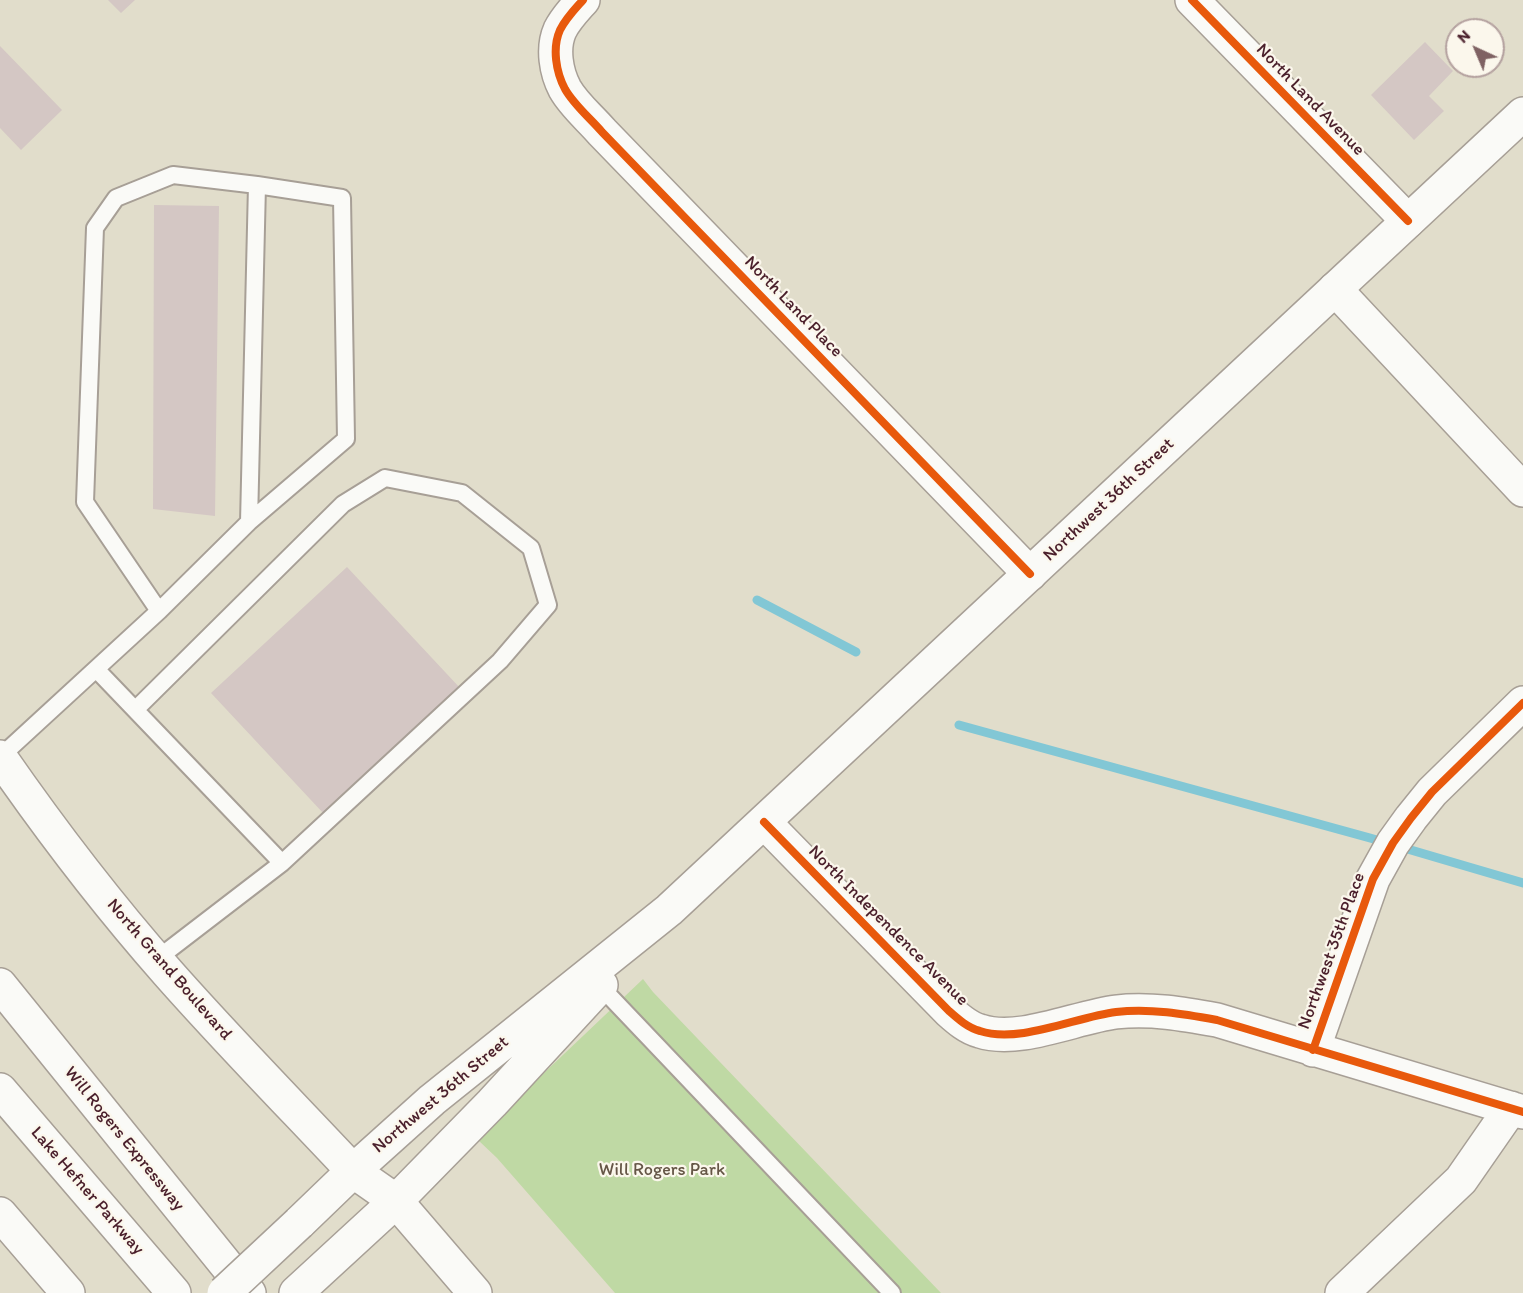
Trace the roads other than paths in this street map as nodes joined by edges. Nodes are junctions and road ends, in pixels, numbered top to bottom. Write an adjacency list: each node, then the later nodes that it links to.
1 (583, 0): 9 (main road, North Land Place)
2 (1192, 0): 5 (main road, North Land Avenue)
3 (1523, 114): 5 (main road, Northwest 36th Street)
4 (257, 185): 8 (lane); 8 (lane); 10 (lane)
5 (1408, 221): 6 (main road, Northwest 36th Street)
6 (1335, 289): 7 (main road); 9 (main road, Northwest 36th Street)
7 (1523, 490)
8 (249, 522): 10 (lane)
9 (1030, 574): 15 (main road, Northwest 36th Street)
10 (159, 611): 11 (lane)
11 (96, 669): 13 (lane); 14 (lane)
12 (1523, 703): 21 (main road, Northwest 35th Place)
13 (136, 709): 16 (lane); 16 (lane)
14 (0, 757): 18 (main road, North Grand Boulevard)
15 (764, 822): 17 (main road, Northwest 36th Street); 21 (main road, North Independence Avenue)
16 (282, 863): 18 (lane)
17 (669, 910): 20 (main road, Northwest 36th Street); 24 (main road, Northwest 36th Street)
18 (157, 959): 24 (main road, North Grand Boulevard)
19 (0, 985): 30 (main road, Will Rogers Expressway)
20 (600, 986): 25 (main road, Northwest 36th Street); 33 (lane)
21 (1313, 1050): 23 (main road, North Independence Avenue)
22 (0, 1090): 28 (main road, Lake Hefner Parkway)
23 (1517, 1110): 34 (main road)
24 (353, 1171): 25 (main road, North Grand Boulevard); 29 (main road, Northwest 36th Street, bridge)
25 (396, 1201): 31 (main road, Northwest 36th Street); 32 (main road, North Grand Boulevard)
26 (0, 1214): 27 (main road)
27 (68, 1293)
28 (174, 1293)
29 (224, 1293)
30 (249, 1293)
31 (296, 1293)
32 (475, 1293)
33 (892, 1293)
34 (1342, 1293)

